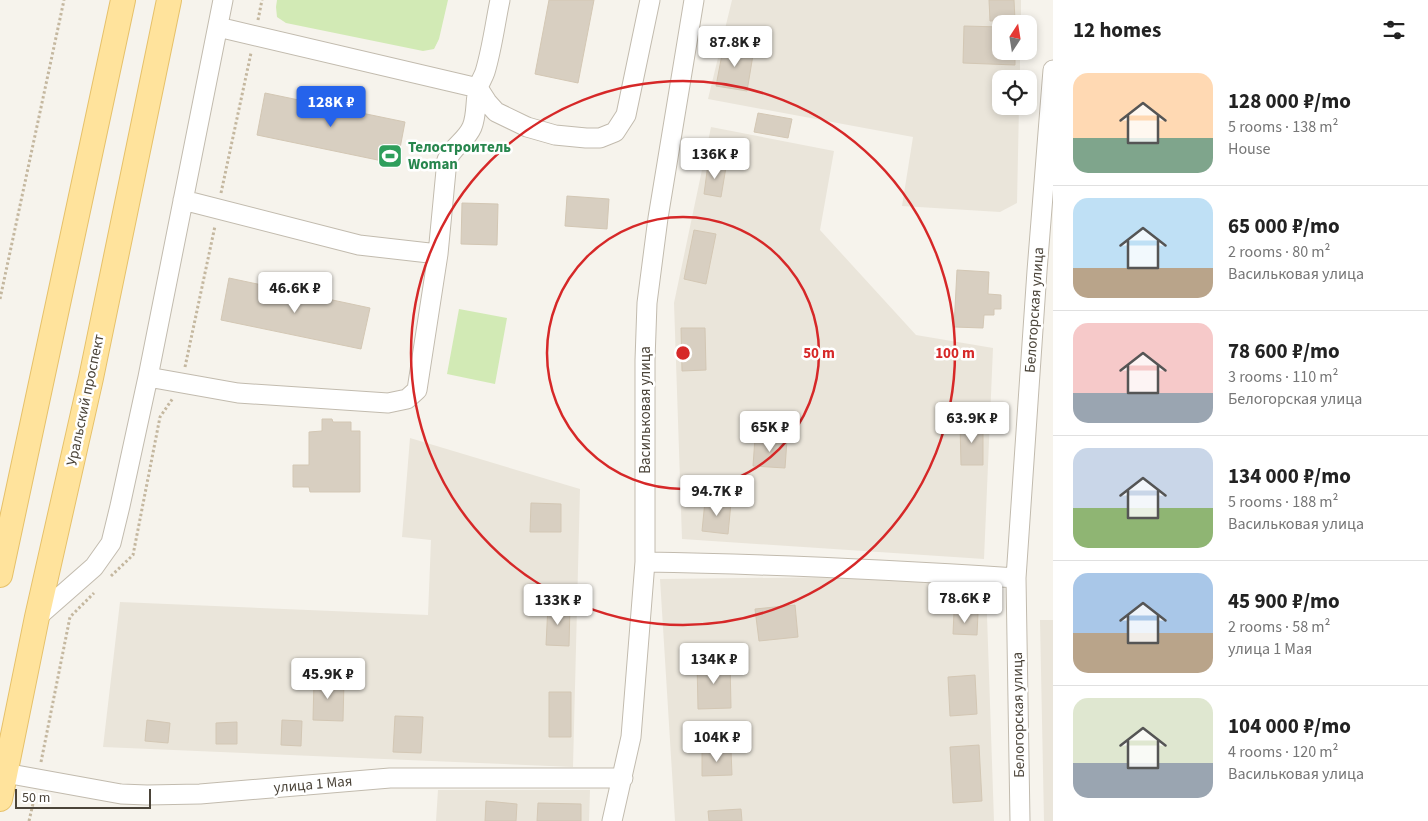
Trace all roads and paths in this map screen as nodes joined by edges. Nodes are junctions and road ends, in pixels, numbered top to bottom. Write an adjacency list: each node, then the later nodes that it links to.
1 (64, 0): 14 (path)
2 (123, 0): 17 (main road)
3 (169, 0): 19 (main road, Уральский проспект)
4 (223, 0): 8 (street)
5 (500, 0): 10 (street)
6 (650, 0): 10 (street)
7 (694, 0): 16 (street, Васильковая улица)
8 (218, 27): 10 (street); 11 (street)
9 (1053, 70): 13 (street, Белогорская улица)
10 (478, 88): 12 (street)
11 (183, 200): 12 (street); 15 (street)
12 (438, 254): 15 (street)
13 (1045, 272): 18 (street, Белогорская улица)
14 (0, 299)
15 (148, 377): 19 (street)
16 (645, 562): 18 (street); 21 (street, Васильковая улица)
17 (0, 576)
18 (1016, 578): 24 (street, Белогорская улица)
19 (37, 617): 20 (main road, Уральский проспект)
20 (5, 773): 21 (street, улица 1 Мая); 22 (main road, Уральский проспект)
21 (623, 778): 23 (street, Васильковая улица)
22 (0, 799)
23 (612, 821)
24 (1020, 821)

